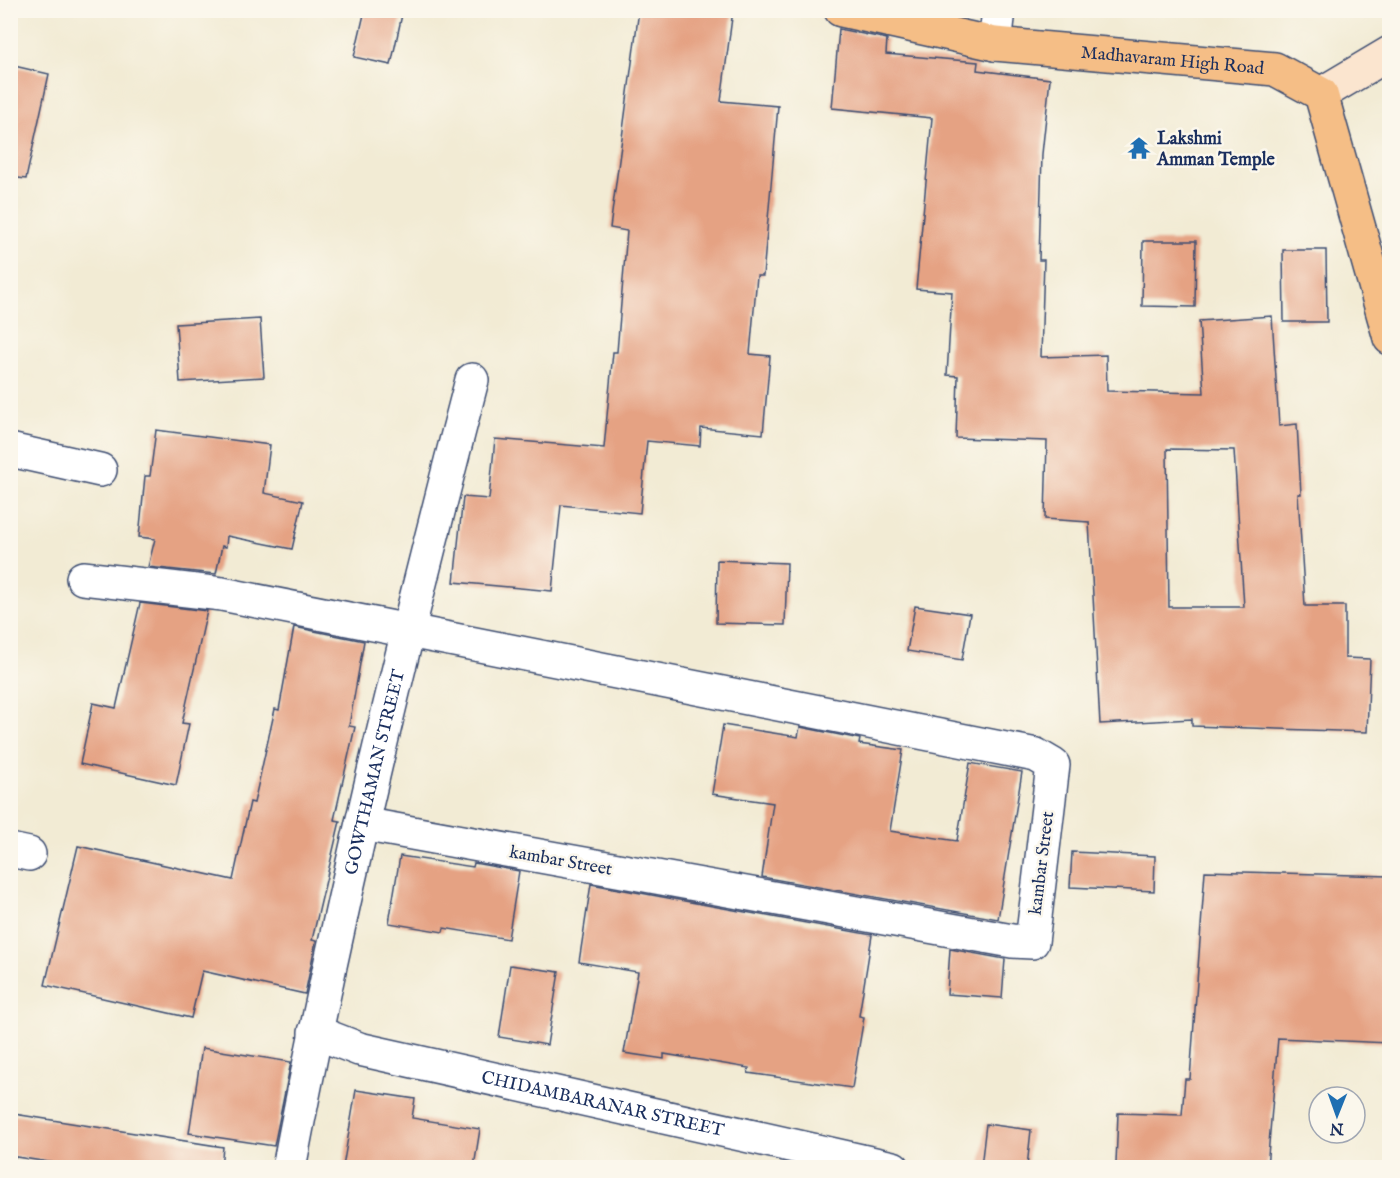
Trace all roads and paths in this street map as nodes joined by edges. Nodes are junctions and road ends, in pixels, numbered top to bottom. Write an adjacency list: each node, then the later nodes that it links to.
1 (841, 10): 3 (main road, Madhavaram High Road)
2 (999, 10): 3 (street)
3 (995, 44): 5 (main road, Madhavaram High Road)
4 (1389, 53): 5 (street)
5 (1321, 94): 6 (main road)
6 (1389, 338)
7 (472, 380): 11 (street, GOWTHAMAN STREET)
8 (10, 450): 9 (street)
9 (100, 470)
10 (83, 578): 11 (street)
11 (407, 631): 12 (street, GOWTHAMAN STREET); 12 (street, kambar Street)
12 (362, 824): 13 (street, GOWTHAMAN STREET)
13 (315, 1032): 14 (street, GOWTHAMAN STREET); 15 (street, CHIDAMBARANAR STREET)
14 (289, 1167)
15 (893, 1167)

